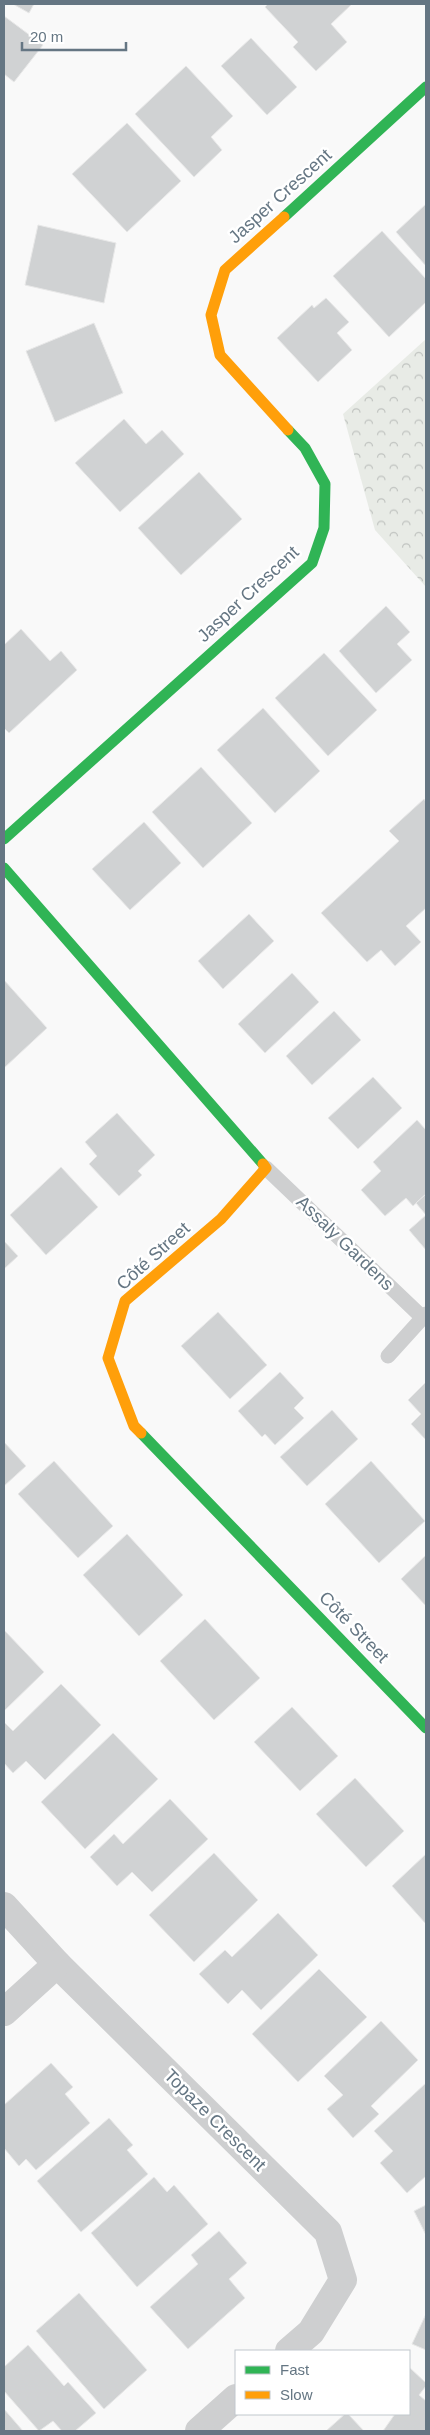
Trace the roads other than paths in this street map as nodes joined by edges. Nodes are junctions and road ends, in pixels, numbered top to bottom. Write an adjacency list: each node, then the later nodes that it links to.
1 (426, 87): 2 (street, Jasper Crescent)
2 (4, 840)
3 (4, 868): 4 (street)
4 (266, 1168): 5 (lane, Assaly Gardens); 7 (street, Côté Street)
5 (425, 1316): 6 (lane, Assaly Gardens)
6 (388, 1356)
7 (426, 1728)
8 (4, 1906): 9 (street, Topaze Crescent)
9 (57, 1964): 10 (street); 11 (street, Topaze Crescent)
10 (4, 2012)
11 (290, 2350)
12 (235, 2399): 13 (street)
13 (199, 2431)

